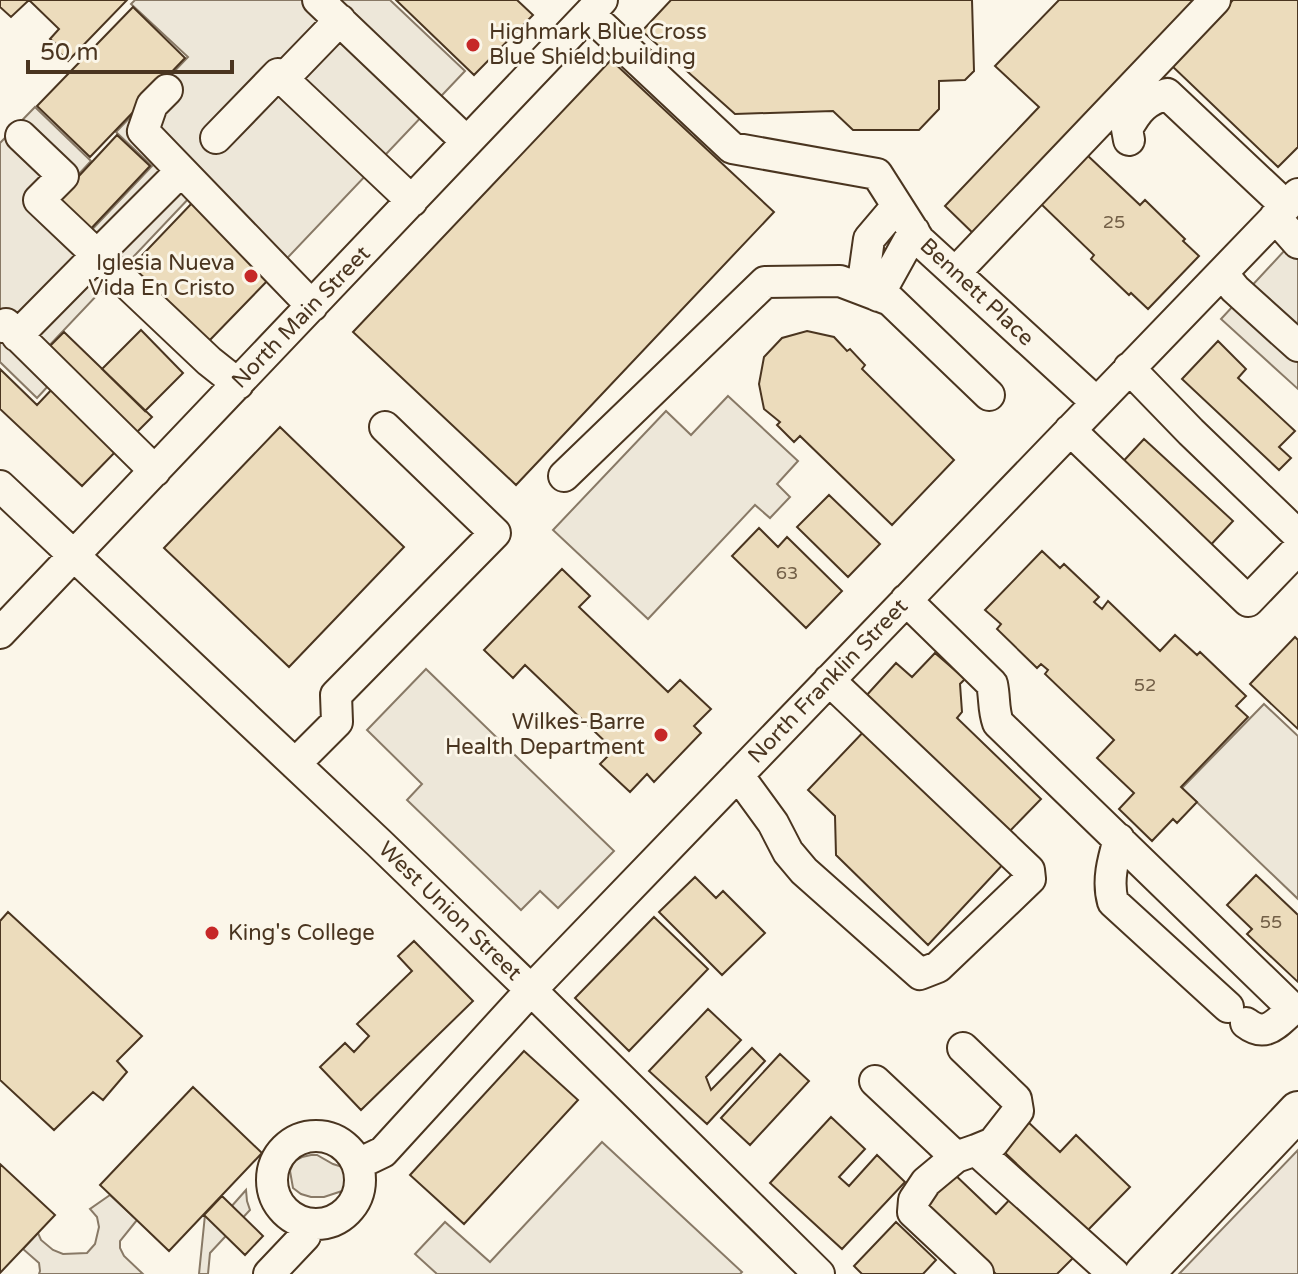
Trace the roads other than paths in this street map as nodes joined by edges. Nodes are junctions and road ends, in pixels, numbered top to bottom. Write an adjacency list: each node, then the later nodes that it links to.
1 (1215, 0): 17 (street)
2 (596, 7): 9 (street, North Main Street); 12 (street, Bennett Place)
3 (329, 10): 4 (street); 9 (street)
4 (283, 79): 7 (street); 11 (street)
5 (167, 90): 10 (street)
6 (21, 136): 16 (street)
7 (216, 138)
8 (1129, 140): 13 (street)
9 (467, 142): 11 (street, North Main Street)
10 (181, 171): 16 (street); 20 (street)
11 (412, 201): 20 (street, North Main Street)
12 (897, 206): 14 (street, Bennett Place); 19 (street)
13 (1286, 206): 15 (street); 18 (street, North Franklin Street)
14 (914, 231): 17 (street, Bennett Place); 19 (street)
15 (1298, 243)
16 (97, 255): 21 (street); 24 (street)
17 (955, 273): 26 (street, Bennett Place)
18 (1222, 273): 22 (street); 23 (street, North Franklin Street)
19 (870, 293): 25 (street); 30 (street)
20 (312, 306): 24 (street, North Main Street)
21 (8, 332): 29 (street)
22 (1298, 346)
23 (1129, 368): 26 (street, North Franklin Street); 32 (street)
24 (238, 384): 29 (street, North Main Street)
25 (989, 395)
26 (1096, 402): 28 (street, North Franklin Street)
27 (385, 427): 38 (street)
28 (1070, 430): 33 (street); 35 (street, North Franklin Street)
29 (155, 471): 34 (street, North Main Street)
30 (564, 476)
31 (0, 486): 34 (street, West Union Street)
32 (1298, 535)
33 (1298, 549)
34 (75, 555): 36 (street, North Main Street); 38 (street, West Union Street)
35 (906, 600): 37 (street, North Franklin Street); 40 (street)
36 (0, 633)
37 (829, 680): 39 (street, North Franklin Street); 39 (street)
38 (295, 764): 41 (street, West Union Street)
39 (738, 775): 41 (street, North Franklin Street)
40 (1119, 839): 40 (street)
41 (531, 990): 46 (street, North Franklin Street); 50 (street, West Union Street)
42 (963, 1048): 45 (street)
43 (875, 1081): 45 (street)
44 (1298, 1111): 52 (main road)
45 (966, 1154): 48 (street); 51 (street)
46 (358, 1164)
47 (305, 1236): 49 (street)
48 (978, 1273)
49 (269, 1274)
50 (819, 1274)
51 (1114, 1274)
52 (1144, 1274)

